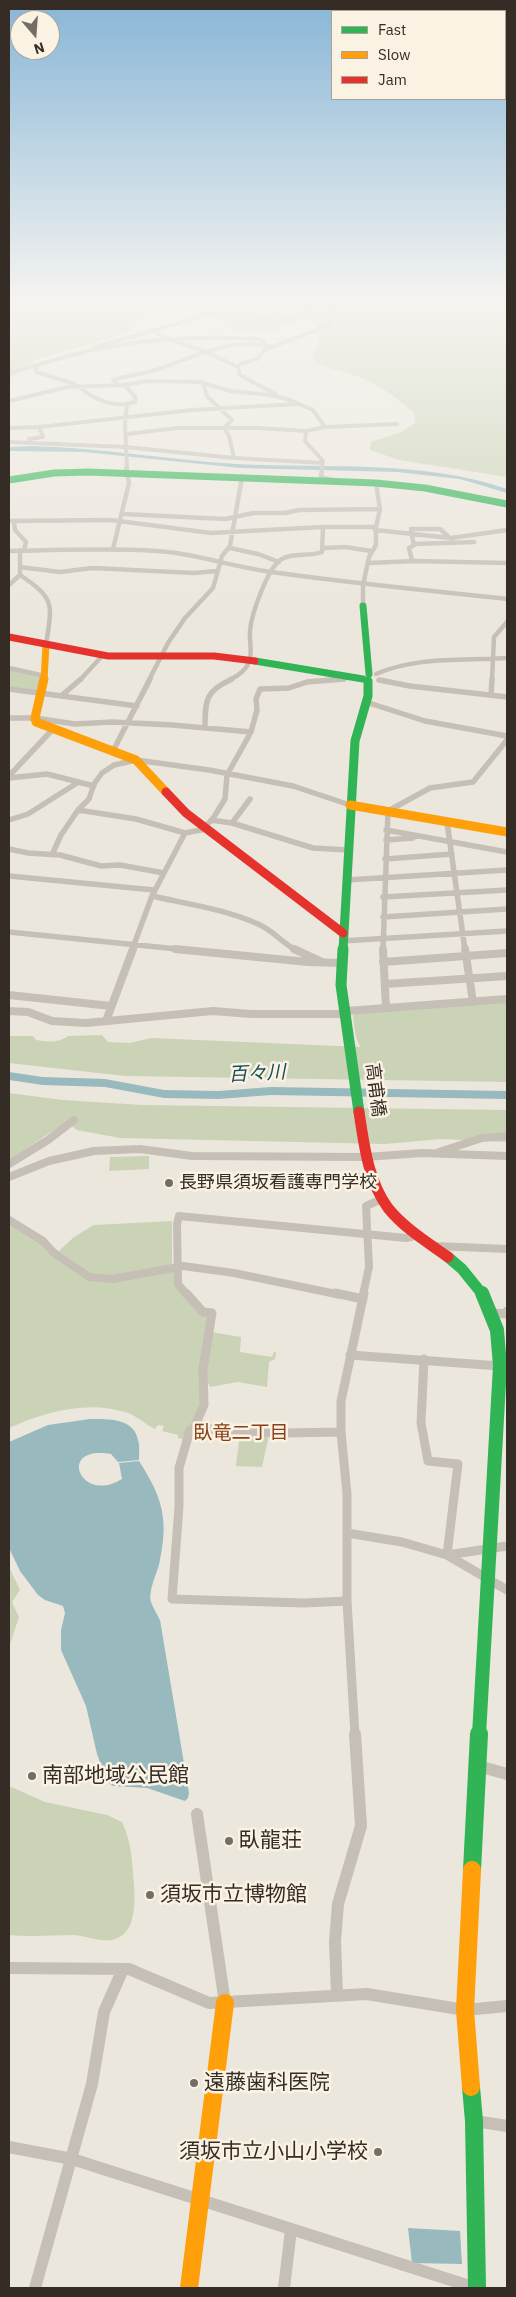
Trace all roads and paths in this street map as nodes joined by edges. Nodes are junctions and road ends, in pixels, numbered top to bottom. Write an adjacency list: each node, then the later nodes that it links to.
1 (127, 410): 5 (street)
2 (196, 410): 5 (street)
3 (221, 410): 10 (street)
4 (313, 410): 8 (street)
5 (126, 417): 7 (street); 12 (street)
6 (397, 424): 8 (street)
7 (39, 427): 9 (street); 13 (street)
8 (325, 427): 11 (street)
9 (9, 428)
10 (224, 428): 11 (street); 12 (street); 15 (street)
11 (306, 431): 16 (street)
12 (127, 434): 14 (street)
13 (9, 442): 14 (street)
14 (126, 447): 15 (street); 17 (street)
15 (234, 458): 16 (street)
16 (323, 463): 19 (street)
17 (129, 472): 18 (street); 20 (street); 26 (street)
18 (242, 477): 21 (street); 27 (street)
19 (321, 477): 21 (street); 22 (street)
20 (9, 480)
21 (306, 480): 22 (street)
22 (335, 481): 23 (street)
23 (376, 483): 24 (street); 25 (street)
24 (507, 504)
25 (380, 509): 27 (street); 31 (street)
26 (122, 514): 27 (street); 28 (street)
27 (235, 516): 35 (street)
28 (120, 521): 29 (street); 35 (street); 43 (street)
29 (11, 522): 44 (street)
30 (323, 527): 31 (street); 35 (street); 42 (street)
31 (376, 529): 32 (street); 36 (street); 46 (street)
32 (411, 529): 36 (street); 37 (street)
33 (507, 530): 34 (street)
34 (488, 532): 37 (street); 38 (street)
35 (232, 534): 41 (street)
36 (413, 534): 37 (street); 40 (street)
37 (451, 540): 39 (street); 40 (street)
38 (490, 540)
39 (474, 542)
40 (414, 544): 48 (street)
41 (230, 548): 47 (street); 49 (street)
42 (323, 548): 46 (street); 49 (street)
43 (113, 549): 44 (street); 47 (street)
44 (22, 550): 45 (street); 52 (street)
45 (9, 551)
46 (371, 551): 50 (street)
47 (219, 561): 53 (street); 54 (street)
48 (412, 561): 50 (street); 51 (street)
49 (279, 562): 54 (street)
50 (368, 563): 57 (street)
51 (507, 563)
52 (20, 566): 53 (street); 55 (street)
53 (217, 571): 64 (street)
54 (271, 573): 57 (street); 67 (street)
55 (20, 575): 56 (street); 62 (street)
56 (9, 585)
57 (363, 585): 58 (street); 59 (street)
58 (507, 599)
59 (364, 606): 71 (street)
60 (507, 622): 66 (street)
61 (9, 637): 62 (street)
62 (46, 644): 63 (street); 70 (street)
63 (103, 655): 64 (street); 75 (street)
64 (161, 656): 67 (street); 78 (street)
65 (507, 658): 66 (street)
66 (492, 659): 71 (street); 74 (street)
67 (250, 660): 69 (street); 82 (street)
68 (9, 668): 70 (street)
69 (346, 675): 71 (street); 84 (street)
70 (45, 676): 73 (street)
71 (373, 677): 74 (street); 77 (street, 高甫橋)
72 (9, 689): 73 (street)
73 (41, 693): 75 (street); 80 (street)
74 (491, 695): 76 (street)
75 (61, 696): 78 (street)
76 (507, 697)
77 (366, 702): 85 (street); 94 (street, 高甫橋)
78 (137, 706): 81 (street)
79 (9, 718): 80 (street)
80 (34, 718): 81 (street); 83 (street)
81 (128, 724): 82 (street); 87 (street)
82 (205, 727): 84 (street)
83 (53, 729): 87 (street); 90 (street)
84 (251, 732): 89 (street)
85 (507, 736)
86 (507, 740): 96 (street)
87 (113, 751): 88 (street)
88 (136, 760): 89 (street); 92 (street); 100 (street)
89 (227, 775): 94 (street); 100 (street)
90 (9, 777): 91 (street)
91 (78, 783): 92 (street); 97 (street)
92 (94, 786): 95 (street)
93 (250, 799): 99 (street)
94 (350, 805): 96 (street); 108 (street, 高甫橋)
95 (78, 810): 103 (street); 111 (street)
96 (388, 811): 98 (street); 101 (street)
97 (9, 820)
98 (448, 822): 102 (street); 106 (street)
99 (232, 823): 100 (street); 108 (street)
100 (207, 825): 103 (street); 129 (street)
101 (386, 830): 104 (street); 105 (street)
102 (507, 832)
103 (185, 833): 114 (street)
104 (427, 837): 105 (street); 106 (street)
105 (386, 840): 112 (street)
106 (450, 842): 109 (street); 110 (street)
107 (9, 849): 111 (street)
108 (348, 850): 118 (street, 高甫橋)
109 (507, 852)
110 (452, 854): 112 (street); 115 (street)
111 (52, 855): 114 (street)
112 (385, 859): 117 (street)
113 (507, 870): 115 (street)
114 (164, 873): 121 (street)
115 (454, 873): 117 (street); 120 (street)
116 (9, 876): 121 (street)
117 (384, 878): 118 (street); 122 (street)
118 (347, 880): 129 (street, 高甫橋)
119 (507, 890): 120 (street)
120 (458, 892): 122 (street); 124 (street)
121 (153, 893): 131 (street); 135 (street)
122 (383, 897): 125 (street)
123 (507, 910): 124 (street)
124 (461, 912): 125 (street); 128 (street)
125 (383, 917): 130 (street)
126 (507, 931): 128 (street)
127 (9, 932): 131 (street)
128 (464, 934): 130 (street); 133 (street)
129 (343, 937): 130 (street); 136 (street, 高甫橋)
130 (382, 939): 134 (street)
131 (133, 945): 135 (street); 143 (street)
132 (507, 953): 133 (street)
133 (466, 956): 134 (street); 138 (street)
134 (384, 962): 139 (street)
135 (325, 963): 136 (street)
136 (342, 963): 146 (street, 高甫橋)
137 (507, 976): 138 (street)
138 (470, 978): 139 (street); 142 (street)
139 (385, 984): 144 (street)
140 (9, 994): 143 (street)
141 (507, 999): 142 (street)
142 (473, 1002): 144 (street)
143 (111, 1006): 147 (street)
144 (386, 1008): 146 (street)
145 (9, 1011): 147 (street)
146 (346, 1013): 147 (street); 151 (street, 高甫橋)
147 (106, 1021)
148 (74, 1120): 153 (street)
149 (507, 1136): 150 (street)
150 (432, 1154): 151 (street); 152 (street)
151 (366, 1156): 154 (street, 高甫橋); 155 (street)
152 (507, 1156)
153 (9, 1164)
154 (372, 1176): 156 (street); 157 (street, 高甫橋)
155 (9, 1177)
156 (296, 1178)
157 (382, 1199): 159 (street); 160 (street, 高甫橋)
158 (9, 1220): 163 (street)
159 (367, 1233): 160 (street); 163 (street); 164 (street)
160 (419, 1235): 161 (street, 高甫橋)
161 (435, 1246): 162 (street); 166 (street, 高甫橋)
162 (507, 1249)
163 (177, 1266): 164 (street); 170 (street)
164 (363, 1299): 167 (street)
165 (507, 1311): 166 (street)
166 (492, 1313): 169 (street, 高甫橋)
167 (350, 1355): 168 (street); 171 (street)
168 (424, 1360): 169 (street); 175 (street)
169 (504, 1366): 174 (street, 高甫橋)
170 (194, 1428): 171 (street); 178 (street)
171 (341, 1432): 172 (street)
172 (347, 1532): 175 (street); 178 (street)
173 (507, 1546): 174 (street)
174 (488, 1547): 175 (street); 176 (street, 高甫橋)
175 (448, 1555): 176 (street)
176 (487, 1579): 177 (street); 179 (street, 高甫橋)
177 (507, 1590)
178 (347, 1601): 184 (street)
179 (477, 1766): 180 (street); 187 (street, 高甫橋)
180 (507, 1774)
181 (197, 1814): 185 (street)
182 (9, 1968): 183 (street)
183 (123, 1969): 185 (street); 191 (street)
184 (337, 1994): 185 (street); 187 (street)
185 (225, 2003): 192 (street)
186 (504, 2004): 187 (street)
187 (465, 2010): 188 (street, 高甫橋)
188 (474, 2121): 189 (street); 197 (street, 高甫橋)
189 (507, 2126)
190 (9, 2147): 191 (street)
191 (72, 2159): 192 (street); 194 (street)
192 (199, 2201): 193 (street); 195 (street)
193 (291, 2230): 196 (street); 197 (street)
194 (36, 2288)
195 (189, 2288)
196 (284, 2288)
197 (477, 2288)

